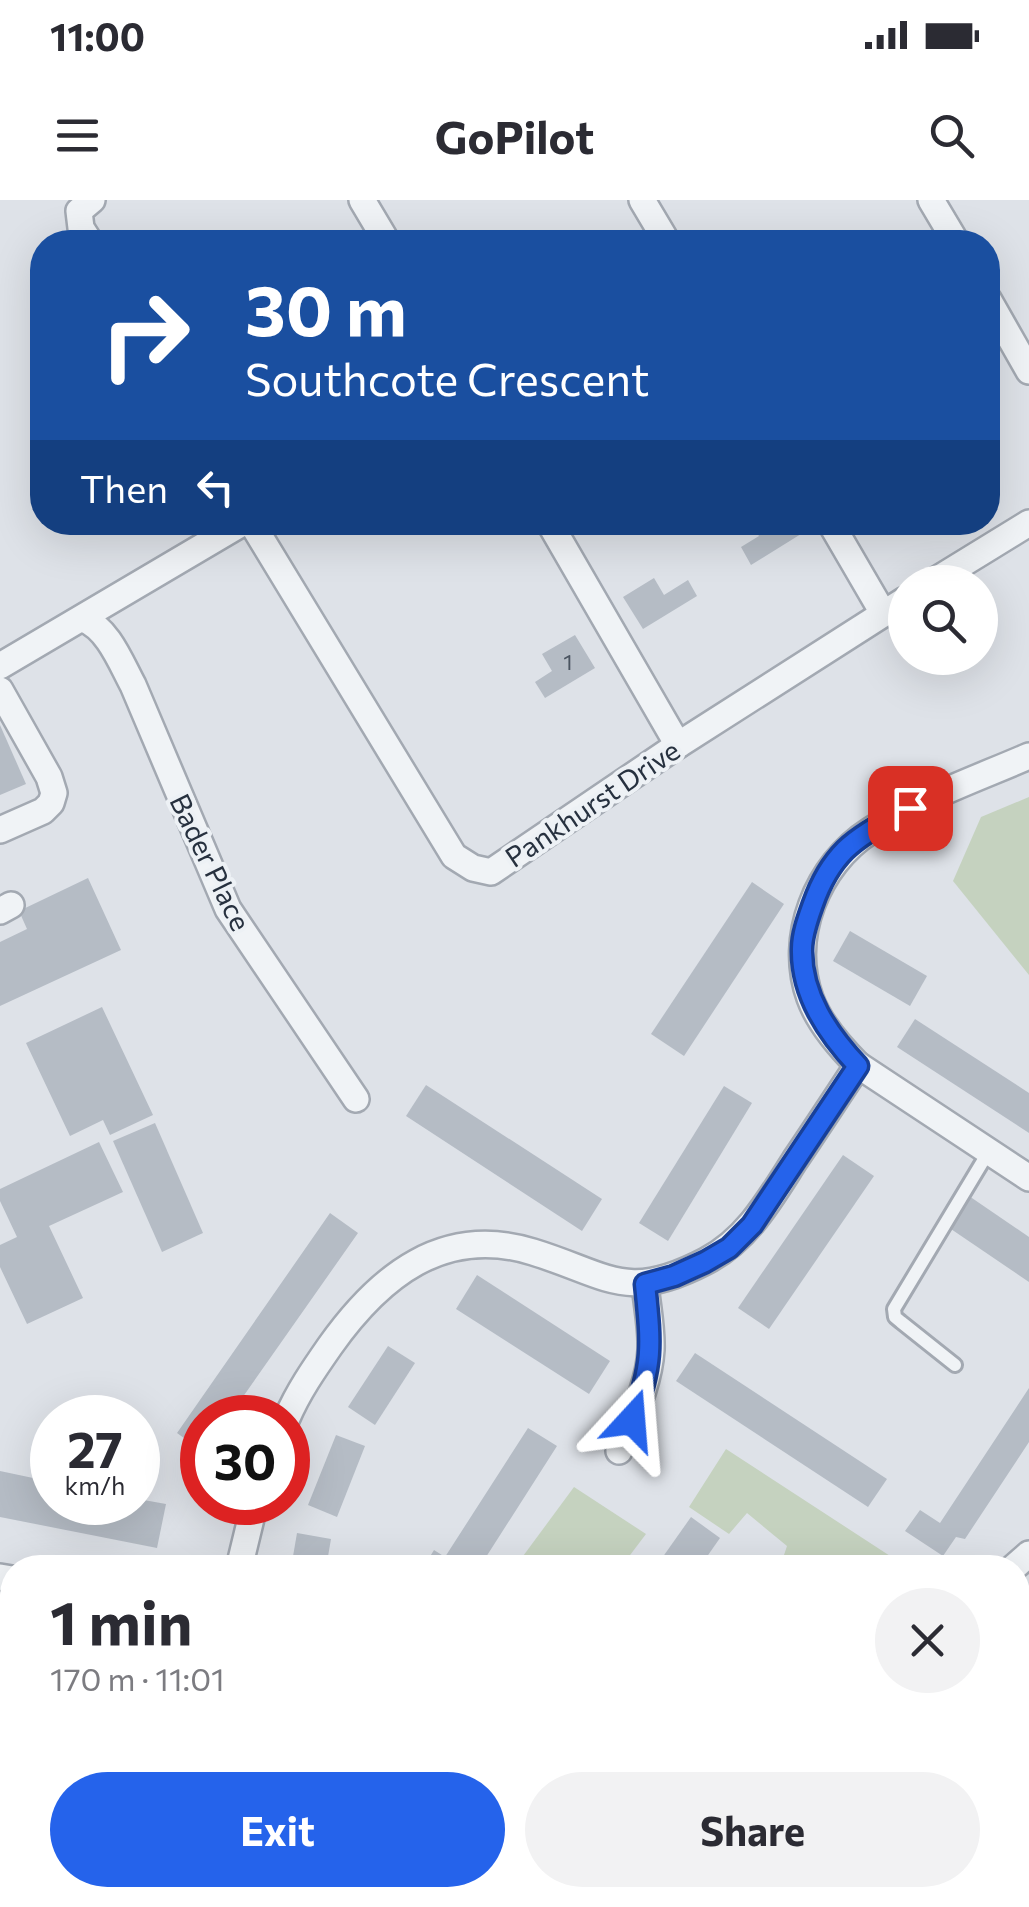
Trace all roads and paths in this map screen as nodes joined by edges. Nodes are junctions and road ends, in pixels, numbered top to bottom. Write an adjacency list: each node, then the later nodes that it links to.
1 (92, 200): 5 (street)
2 (362, 200): 6 (street)
3 (642, 200): 7 (street)
4 (931, 200): 8 (street)
5 (82, 230)
6 (380, 230)
7 (660, 230)
8 (949, 230)
9 (1000, 319): 10 (street)
10 (1029, 371)
11 (1029, 524): 16 (street)
12 (225, 535): 19 (street)
13 (255, 535): 22 (street, Pankhurst Drive)
14 (557, 535): 22 (street)
15 (840, 535): 17 (street)
16 (961, 565)
17 (888, 599)
18 (888, 611): 22 (street, Pankhurst Drive)
19 (83, 619): 20 (street); 26 (street, Bader Place)
20 (0, 666)
21 (0, 690): 24 (street)
22 (678, 745)
23 (1029, 756): 25 (street)
24 (0, 830)
25 (858, 1066): 27 (street); 29 (street)
26 (356, 1099)
27 (989, 1151): 28 (street); 30 (lane)
28 (1029, 1178)
29 (645, 1284): 31 (street); 32 (street)
30 (955, 1365)
31 (298, 1395)
32 (619, 1451)
33 (249, 1525): 34 (street)
34 (242, 1555)

